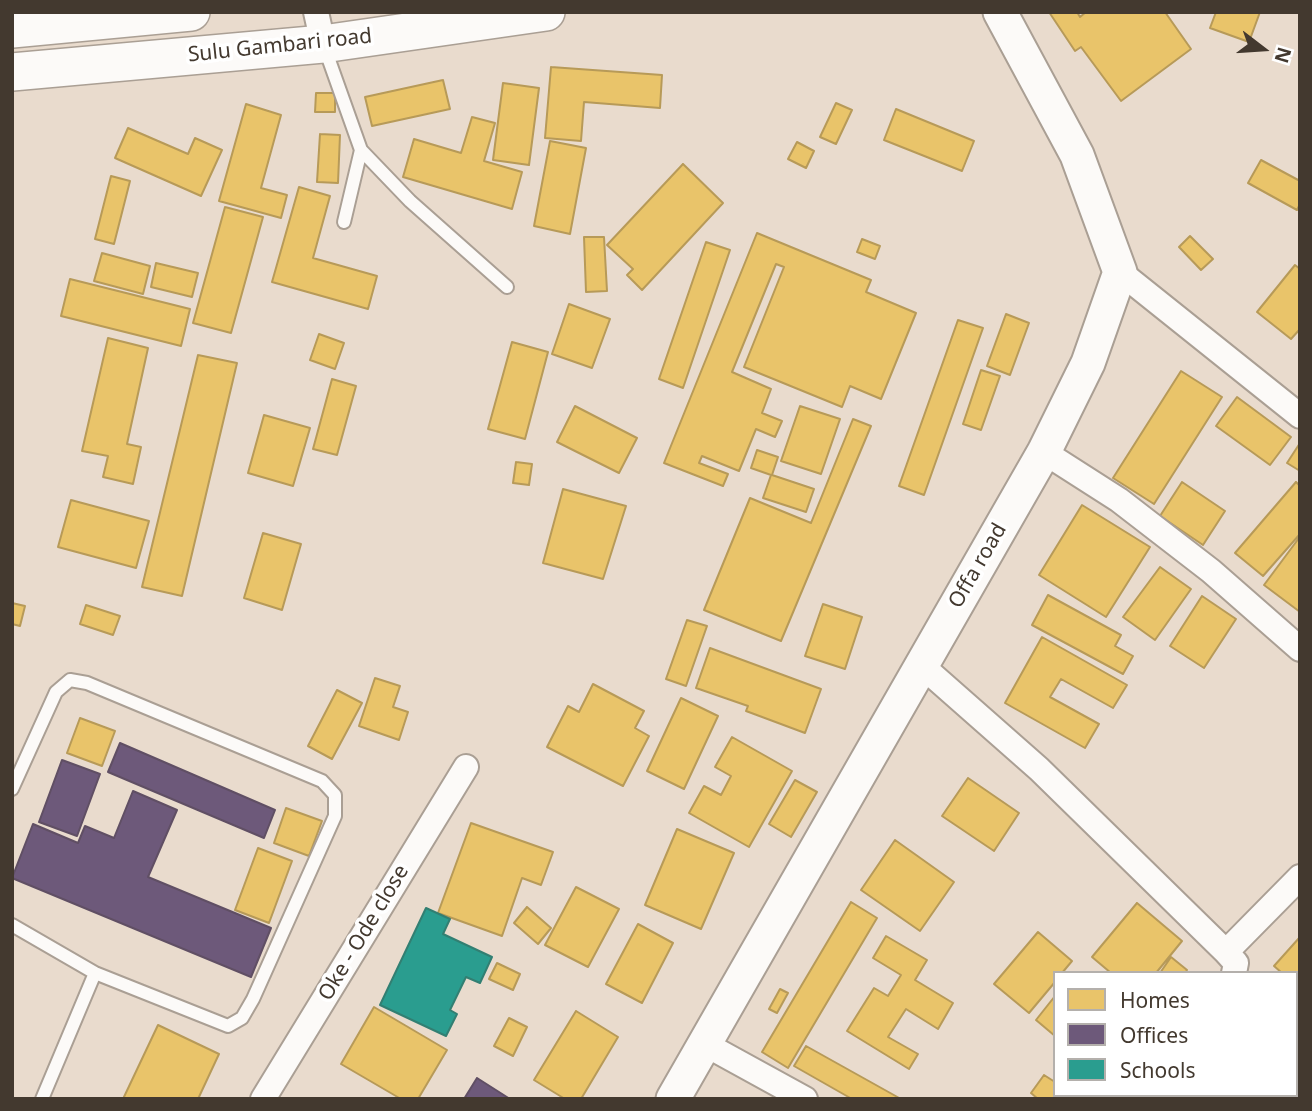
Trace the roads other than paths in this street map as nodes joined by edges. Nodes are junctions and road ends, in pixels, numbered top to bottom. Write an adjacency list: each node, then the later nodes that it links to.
1 (191, 12): 5 (main road)
2 (546, 12): 4 (main road, Sulu Gambari road)
3 (1000, 12): 9 (street)
4 (319, 28): 6 (main road, Sulu Gambari road); 7 (lane)
5 (12, 29)
6 (12, 72)
7 (361, 150): 8 (lane); 10 (lane)
8 (344, 222)
9 (1120, 272): 11 (street); 12 (street, Offa road)
10 (507, 287)
11 (1300, 416)
12 (1044, 452): 13 (street); 14 (street, Offa road)
13 (1300, 649)
14 (921, 665): 19 (street); 21 (street, Offa road)
15 (466, 767): 23 (street, Oke - Ode close)
16 (12, 789): 20 (lane)
17 (1300, 877): 19 (street)
18 (12, 925): 20 (lane)
19 (1230, 962)
20 (95, 973): 22 (lane)
21 (703, 1043): 24 (street, Offa road); 25 (street)
22 (42, 1099)
23 (263, 1099)
24 (673, 1099)
25 (805, 1099)

